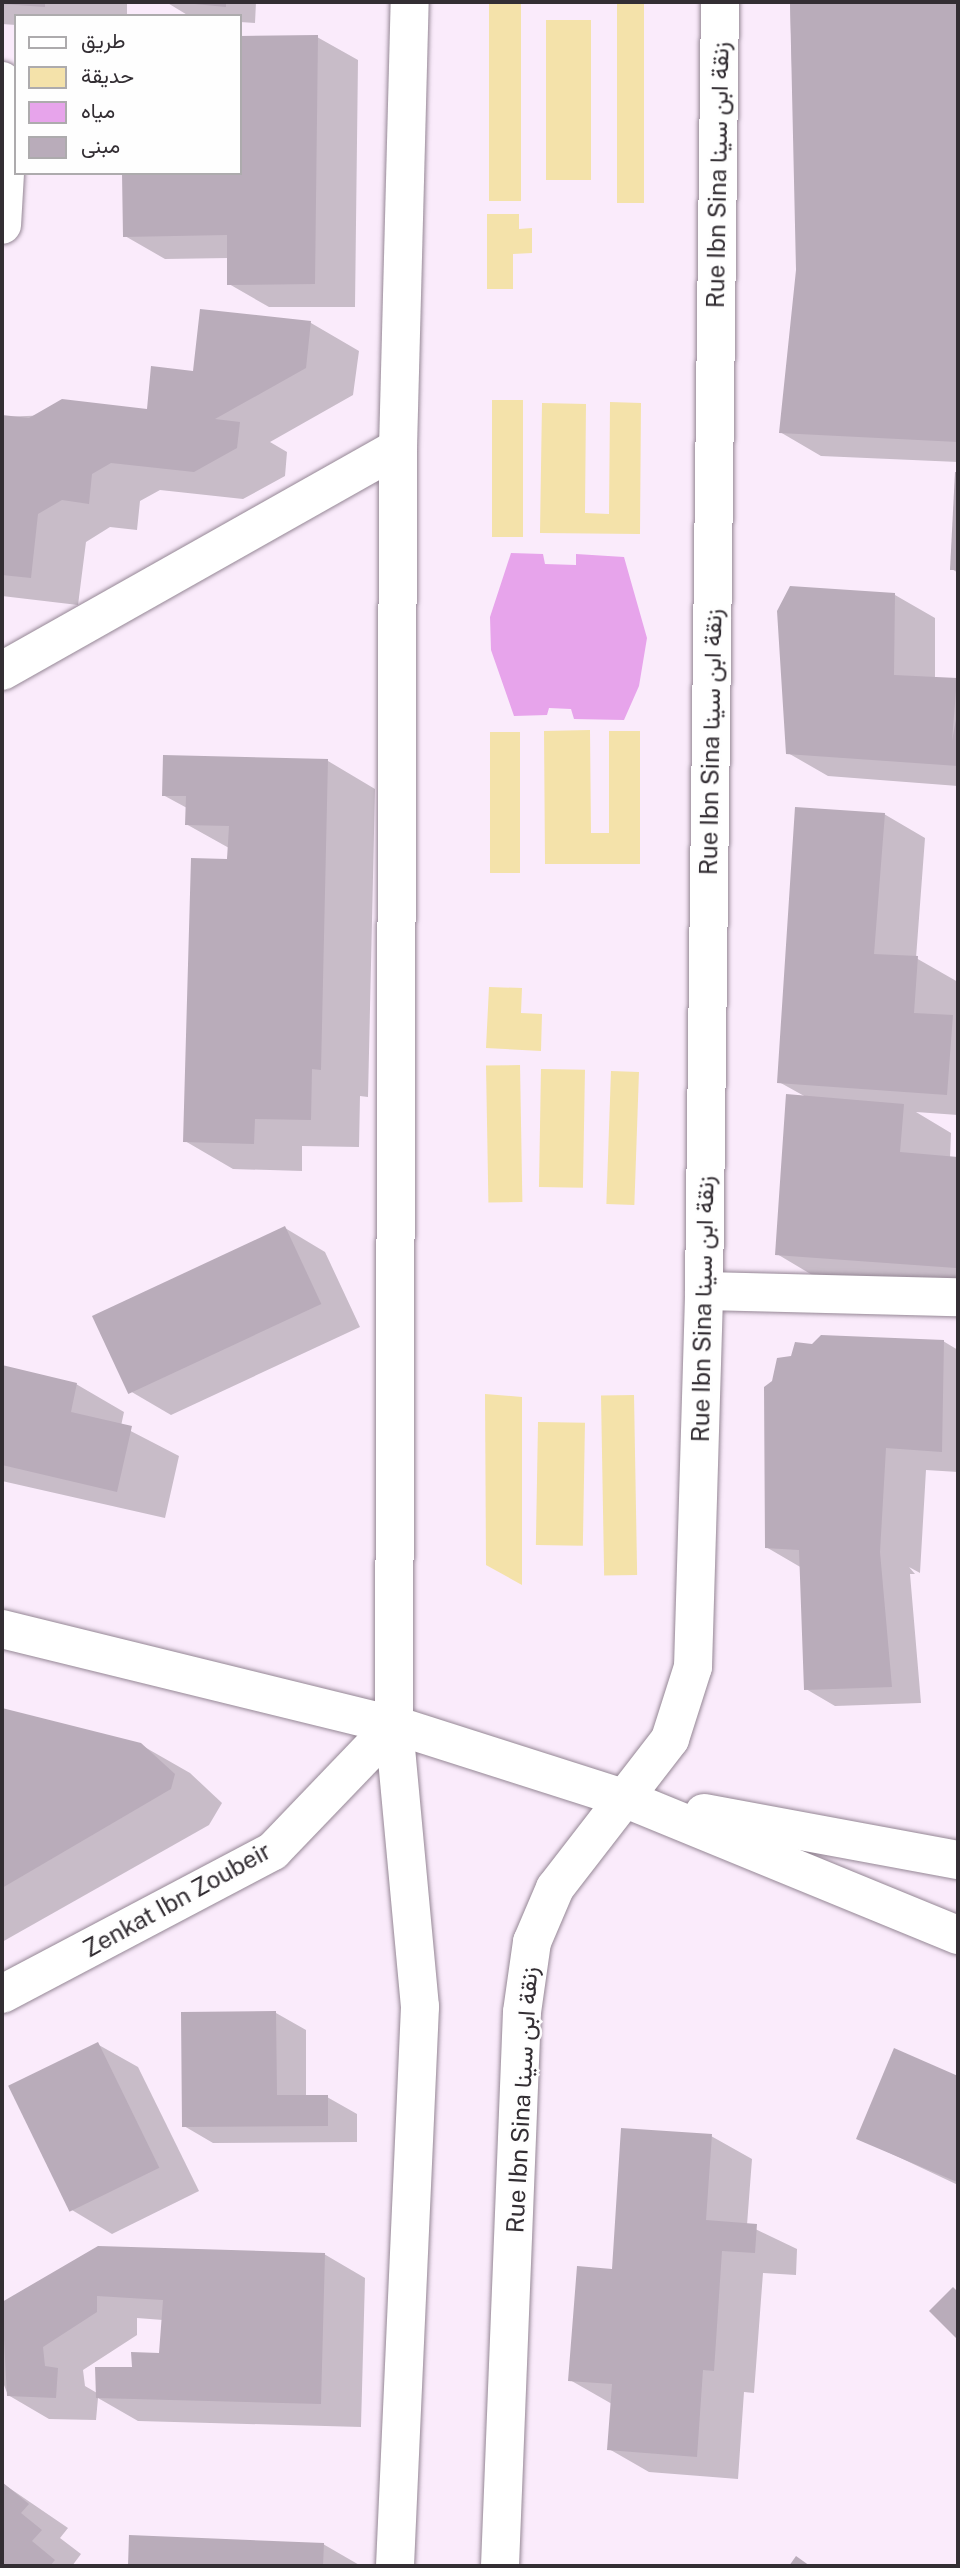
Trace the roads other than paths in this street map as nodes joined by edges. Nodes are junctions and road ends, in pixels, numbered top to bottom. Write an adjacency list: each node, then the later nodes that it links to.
1 (410, 2): 5 (main road)
2 (720, 2): 7 (main road, Rue Ibn Sina زنقة ابن سينا)
3 (2, 81): 4 (main road)
4 (2, 225)
5 (398, 448): 6 (main road); 10 (main road)
6 (2, 671)
7 (704, 1291): 8 (main road); 11 (main road, Rue Ibn Sina زنقة ابن سينا)
8 (958, 1297)
9 (2, 1629): 10 (main road)
10 (394, 1725): 11 (main road); 14 (main road, Zenkat Ibn Zoubeir); 15 (main road)
11 (626, 1799): 12 (main road); 13 (main road); 16 (main road, Rue Ibn Sina زنقة ابن سينا)
12 (958, 1860)
13 (958, 1934)
14 (2, 1994)
15 (395, 2566)
16 (500, 2566)

